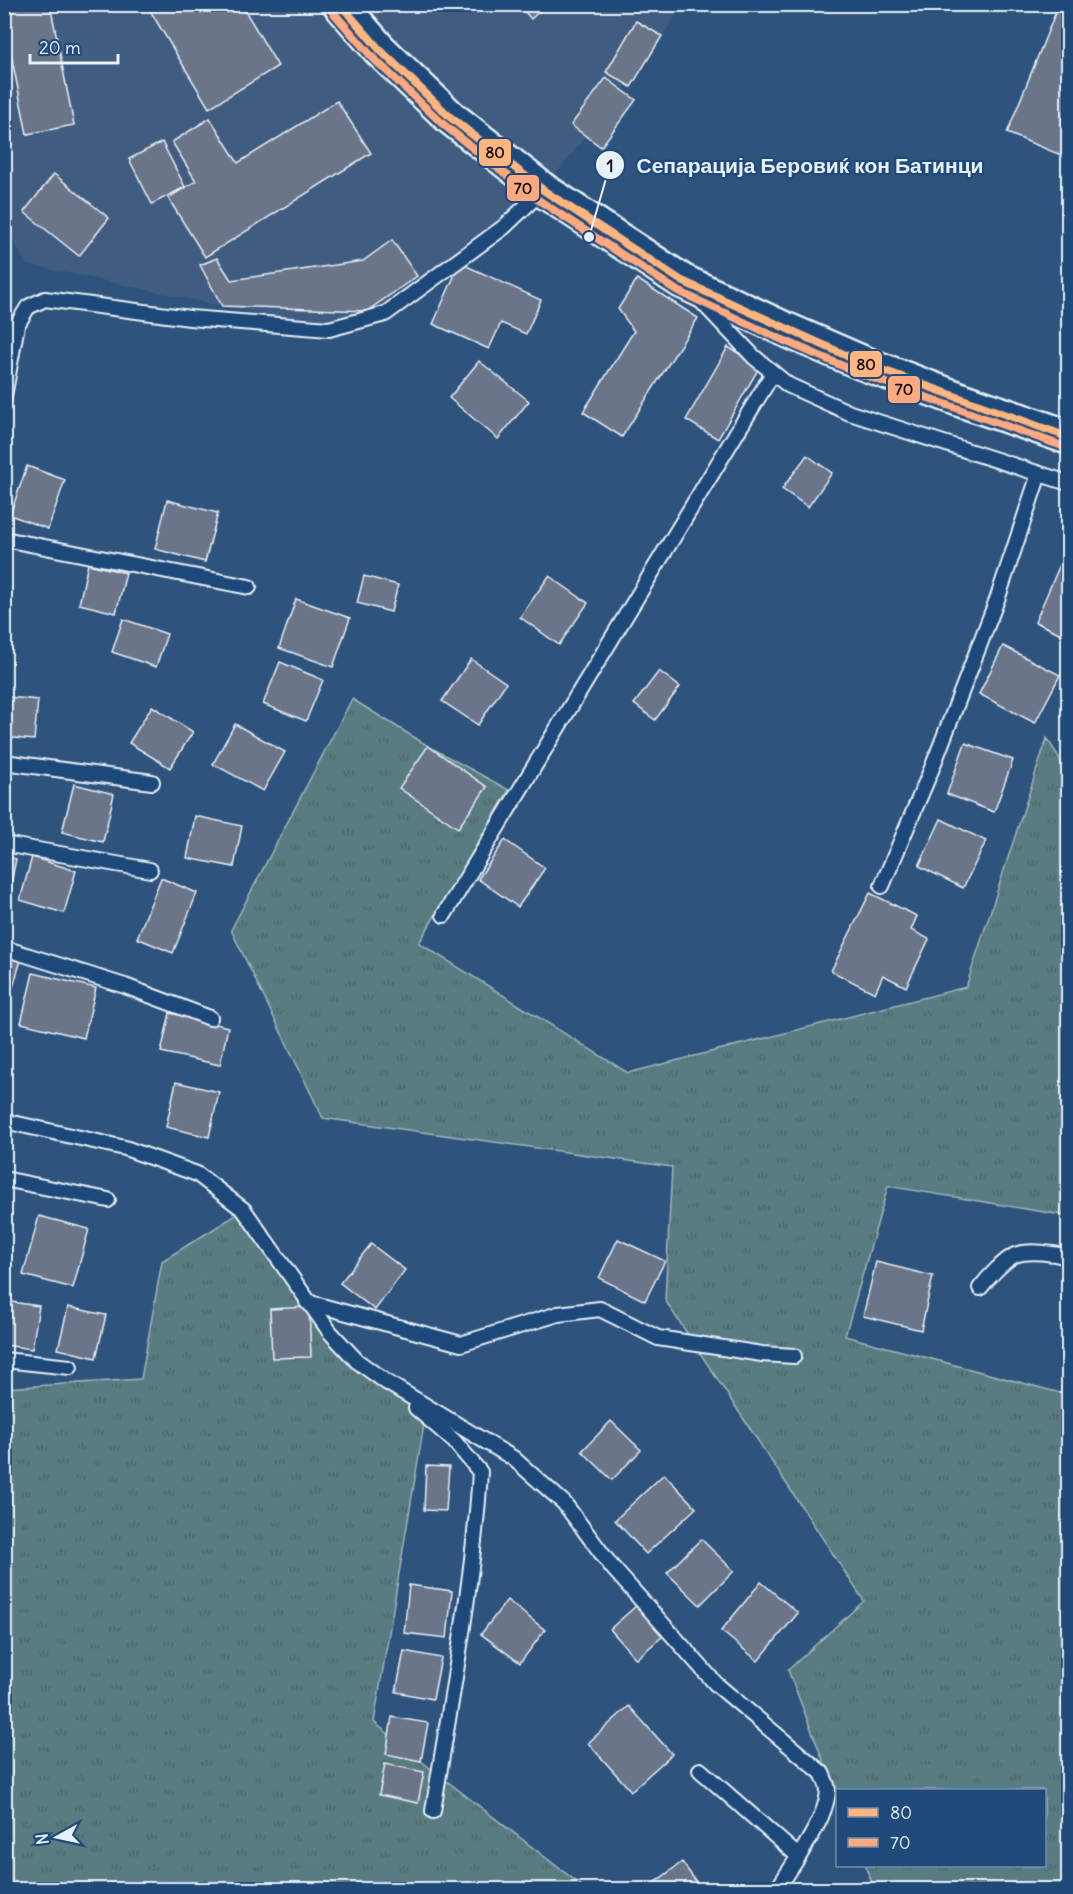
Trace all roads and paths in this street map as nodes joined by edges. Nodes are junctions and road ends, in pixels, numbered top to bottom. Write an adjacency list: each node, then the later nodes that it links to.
1 (340, 4): 2 (main road)
2 (543, 190): 3 (main road); 5 (lane)
3 (682, 280): 4 (lane); 6 (main road)
4 (773, 373): 7 (lane); 16 (lane)
5 (4, 397)
6 (1068, 437)
7 (1039, 474): 8 (lane); 15 (lane)
8 (1068, 483)
9 (4, 538): 10 (lane)
10 (249, 587)
11 (4, 762): 12 (lane)
12 (152, 782)
13 (4, 844): 14 (lane)
14 (150, 870)
15 (882, 886)
16 (444, 915)
17 (4, 948): 18 (lane)
18 (210, 1018)
19 (4, 1120): 24 (lane)
20 (4, 1179): 21 (lane)
21 (108, 1200)
22 (1068, 1257): 23 (lane)
23 (980, 1288)
24 (307, 1302): 25 (lane); 28 (lane)
25 (794, 1356)
26 (4, 1360): 27 (lane)
27 (70, 1367)
28 (386, 1382): 30 (lane); 31 (lane)
29 (700, 1770): 31 (lane)
30 (433, 1810)
31 (798, 1856): 32 (lane)
32 (777, 1890)

